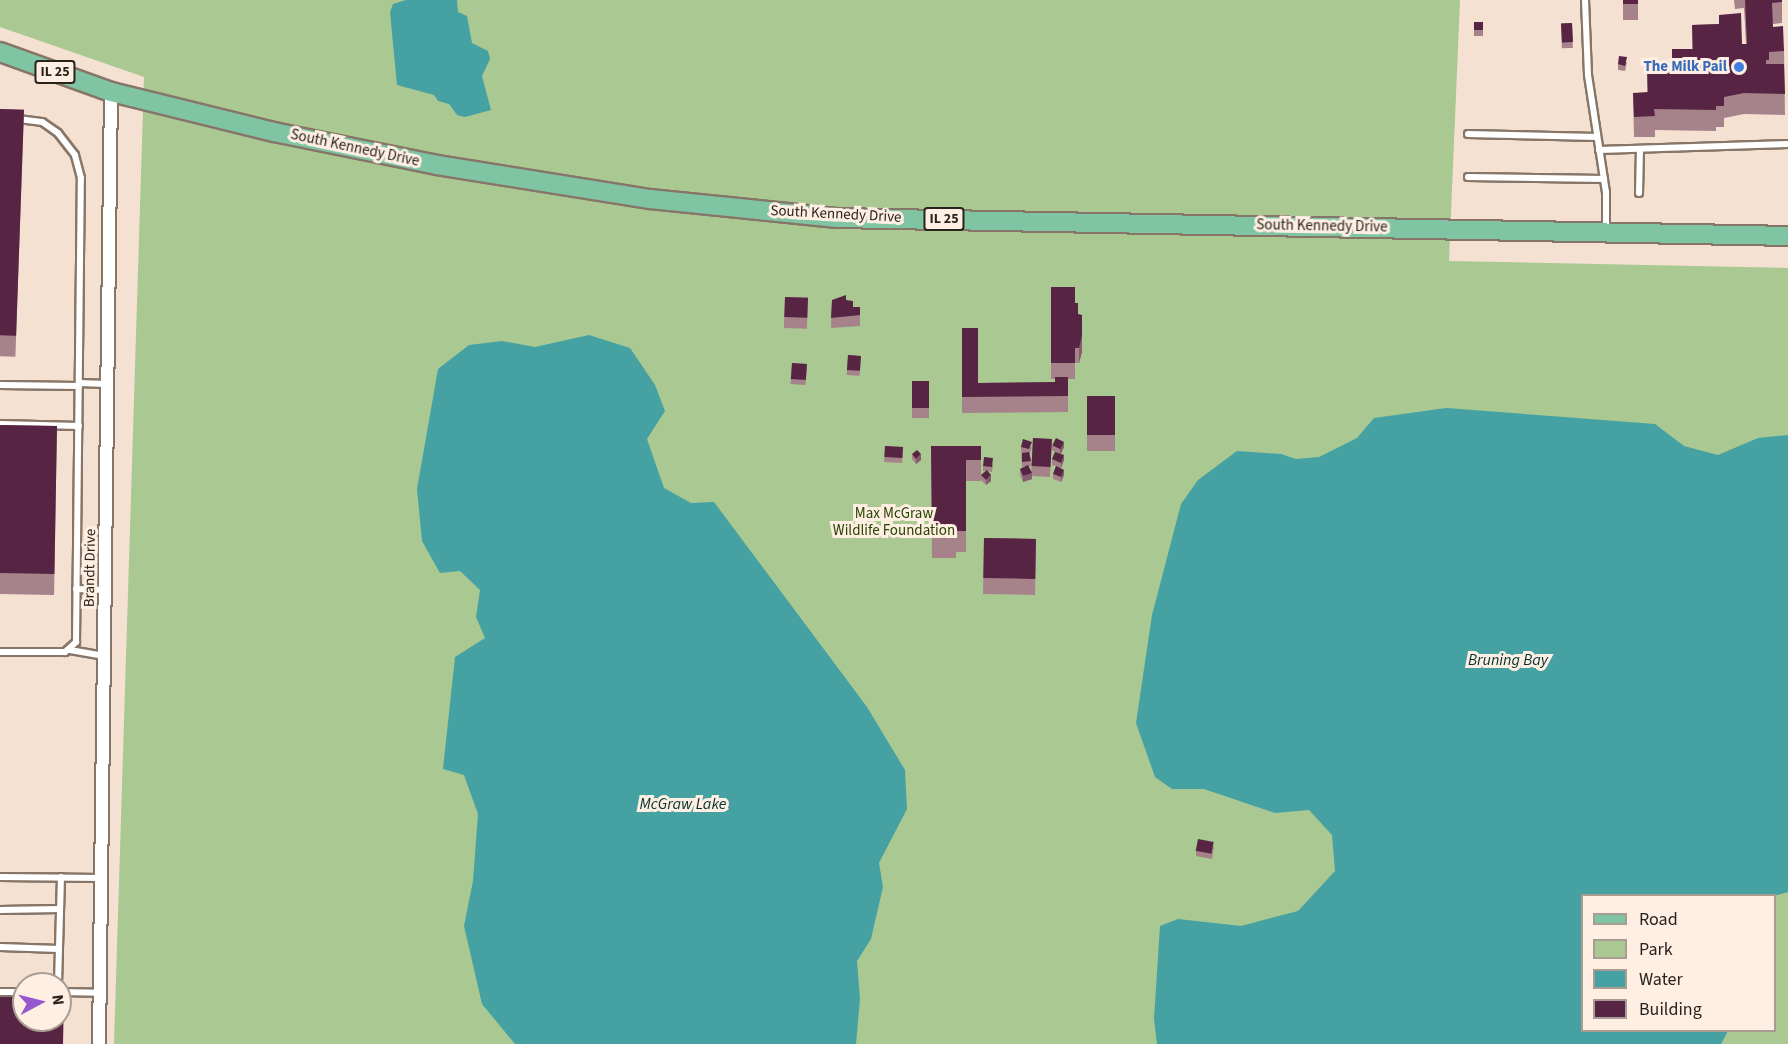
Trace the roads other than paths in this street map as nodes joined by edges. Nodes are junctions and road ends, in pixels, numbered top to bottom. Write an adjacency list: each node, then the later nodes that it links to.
1 (1585, 0): 6 (lane)
2 (0, 52): 3 (main road, IL 25)
3 (111, 92): 13 (main road, South Kennedy Drive / IL 25); 15 (street, Brandt Drive)
4 (12, 119): 17 (lane)
5 (1468, 134): 6 (lane)
6 (1597, 137): 9 (lane)
7 (1788, 144): 8 (lane)
8 (1641, 149): 9 (lane); 12 (lane)
9 (1599, 150): 11 (lane)
10 (1468, 177): 11 (lane)
11 (1604, 179): 13 (lane)
12 (1639, 194)
13 (1606, 231): 14 (main road, South Kennedy Drive / IL 25)
14 (1788, 236)
15 (107, 384): 17 (lane); 21 (street, Brandt Drive)
16 (0, 385): 17 (lane)
17 (79, 385): 19 (lane)
18 (0, 424): 19 (lane)
19 (79, 426): 20 (lane)
20 (76, 589): 21 (lane); 22 (lane)
21 (104, 590): 24 (street, Brandt Drive)
22 (70, 650): 23 (lane); 24 (lane)
23 (0, 652)
24 (104, 656): 27 (street, Brandt Drive)
25 (0, 877): 26 (lane)
26 (62, 877): 27 (lane); 29 (lane)
27 (101, 878): 34 (street, Brandt Drive)
28 (0, 909): 29 (lane)
29 (60, 909): 31 (lane)
30 (0, 947): 31 (lane)
31 (59, 949): 32 (lane)
32 (58, 972)
33 (72, 992): 34 (lane)
34 (99, 993): 35 (street, Brandt Drive)
35 (99, 1044)

